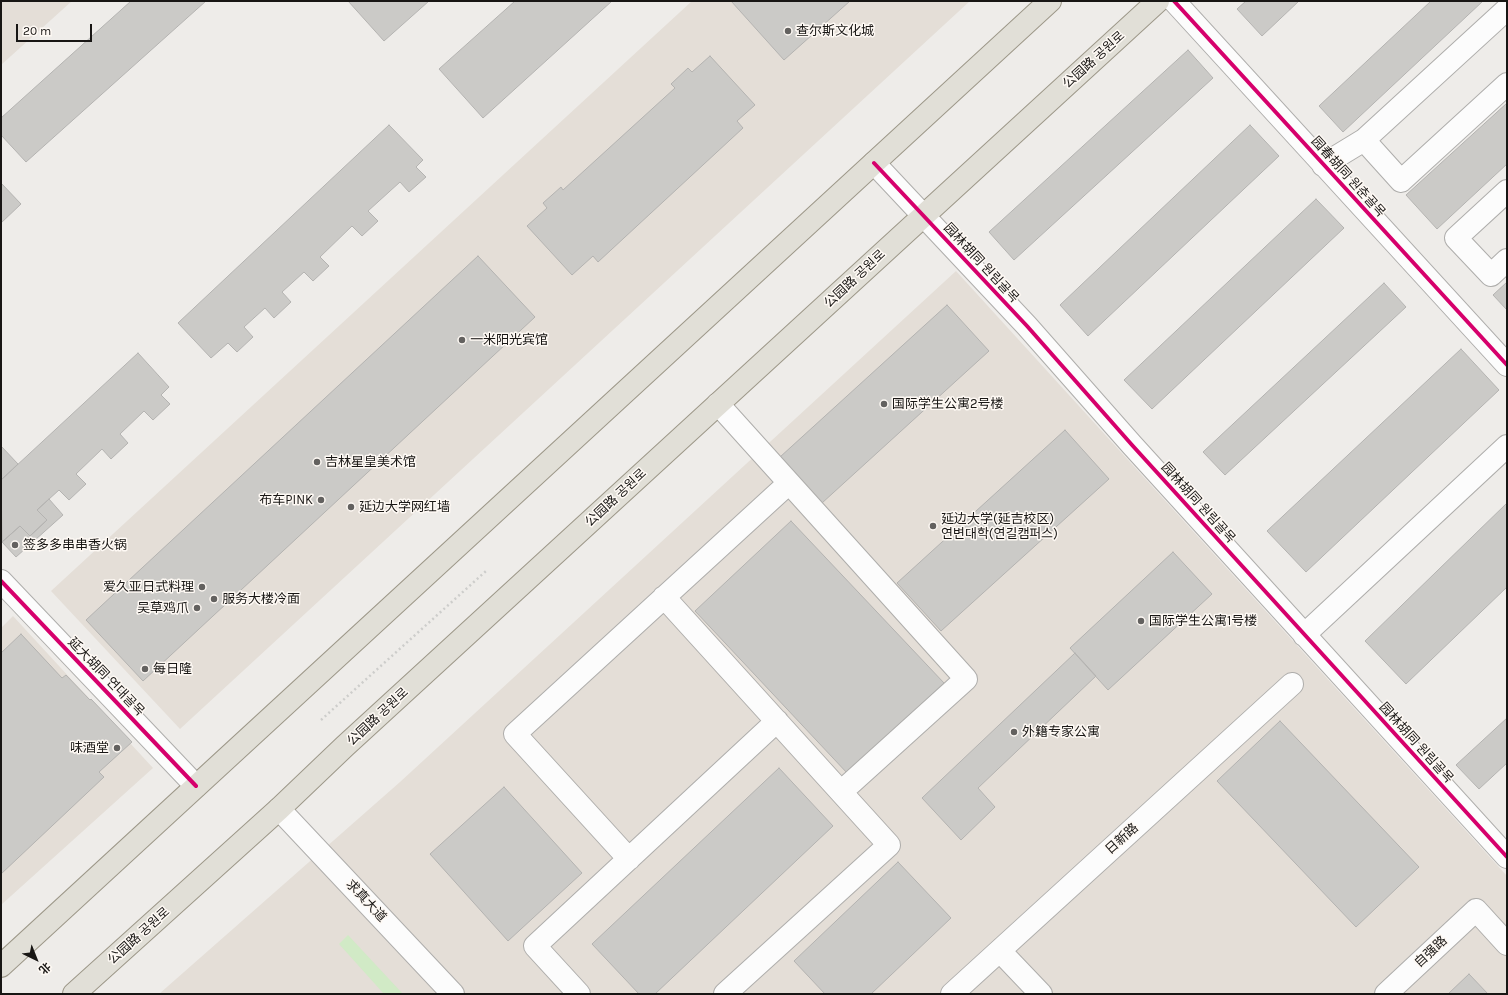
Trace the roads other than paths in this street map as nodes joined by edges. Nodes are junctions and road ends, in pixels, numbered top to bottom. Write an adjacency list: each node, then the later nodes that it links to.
1 (1050, 1): 7 (main road)
2 (1158, 1): 10 (main road, 公园路 공원로)
3 (1174, 1): 8 (street, 园春胡同 원춘골목)
4 (1507, 9): 6 (street)
5 (1507, 84): 6 (street)
6 (1364, 140): 8 (street)
7 (874, 163): 10 (street, 园林胡同 원림골목); 21 (main road)
8 (1323, 166): 12 (street, 园春胡同 원춘골목)
9 (1507, 191): 11 (street)
10 (923, 216): 13 (main road, 公园路 공원로); 18 (street, 园林胡同 원림골목)
11 (1507, 260)
12 (1507, 365)
13 (718, 404): 15 (street); 23 (main road, 公园路 공원로)
14 (1507, 446): 18 (street)
15 (789, 483): 17 (street); 22 (street)
16 (1, 581): 21 (street, 延大胡同 연대골목)
17 (664, 597): 20 (street); 25 (street)
18 (1304, 635): 24 (street, 园林胡同 원림골목)
19 (1292, 684): 27 (street, 日新路)
20 (777, 721): 22 (street); 25 (street)
21 (196, 786): 28 (main road)
22 (841, 792): 32 (street)
23 (279, 808): 29 (main road, 公园路 공원로); 30 (street, 求真大道)
24 (1507, 857)
25 (629, 859): 31 (street)
26 (1507, 944): 35 (street, 自强路)
27 (1000, 951): 33 (street, 日新路); 34 (street)
28 (1, 966)
29 (74, 994)
30 (453, 994)
31 (580, 994)
32 (725, 994)
33 (952, 994)
34 (1040, 994)
35 (1386, 994)

